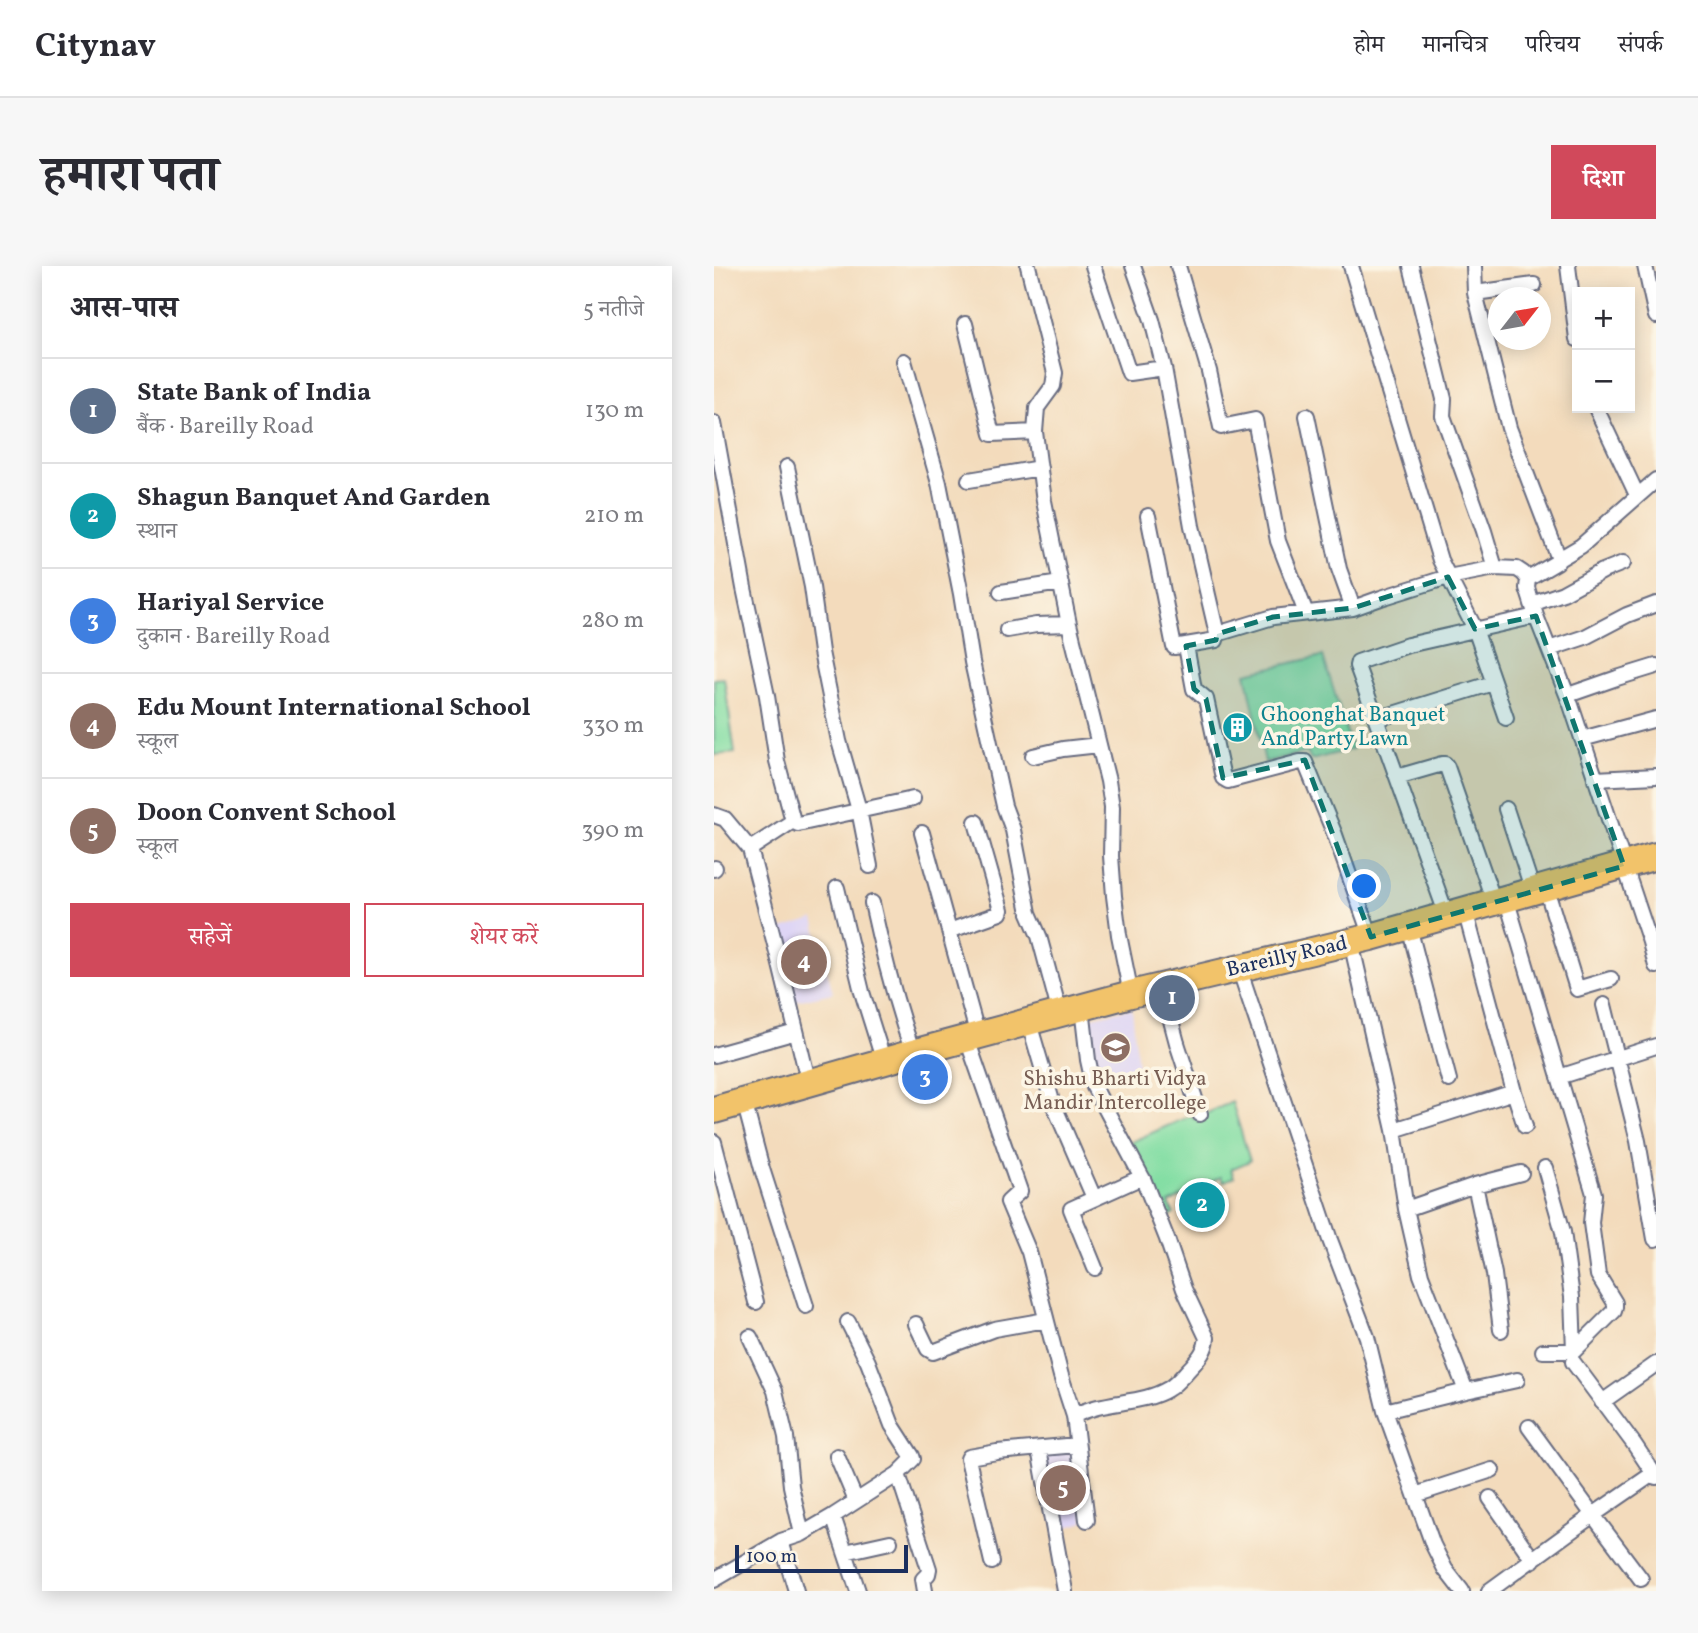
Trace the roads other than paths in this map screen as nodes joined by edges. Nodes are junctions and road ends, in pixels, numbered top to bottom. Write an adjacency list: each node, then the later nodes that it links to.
1 (1028, 266): 20 (street)
2 (1093, 266): 16 (street)
3 (1133, 266): 16 (street)
4 (1178, 266): 37 (street)
5 (1351, 266): 30 (street)
6 (1411, 266): 29 (street)
7 (1474, 266): 11 (street)
8 (1568, 266): 12 (street)
9 (1645, 266): 13 (street)
10 (1534, 285): 11 (street)
11 (1475, 293): 27 (street)
12 (1572, 298)
13 (1656, 316)
14 (965, 324): 20 (street)
15 (904, 361): 81 (street)
16 (1164, 368): 41 (street)
17 (1598, 413): 25 (street)
18 (1307, 416): 35 (street)
19 (714, 423): 60 (street)
20 (1034, 432): 22 (street)
21 (787, 467): 58 (street)
22 (1040, 468): 23 (street); 32 (street)
23 (970, 480)
24 (1656, 480): 25 (street)
25 (1637, 495): 27 (street)
26 (1149, 516): 42 (street)
27 (1559, 559): 31 (street)
28 (1623, 563): 36 (street)
29 (1495, 568): 30 (street); 31 (street)
30 (1448, 578): 35 (street); 39 (street)
31 (1528, 579): 36 (street)
32 (1061, 583): 33 (street); 38 (street)
33 (1001, 592)
34 (1656, 604): 43 (street)
35 (1353, 608): 37 (street)
36 (1534, 610): 39 (street); 43 (street)
37 (1306, 613): 41 (street)
38 (1069, 624): 40 (street); 51 (street)
39 (1475, 629): 45 (street); 48 (street)
40 (1007, 630)
41 (1217, 634): 42 (street)
42 (1186, 646): 74 (street)
43 (1549, 649): 46 (street)
44 (1656, 666): 46 (street)
45 (1493, 683): 47 (street); 48 (street)
46 (1567, 695): 50 (street)
47 (1506, 718)
48 (1377, 719): 54 (street)
49 (1656, 719): 50 (street)
50 (1582, 739): 55 (street)
51 (1099, 745): 52 (street); 79 (street)
52 (1034, 756)
53 (1656, 776): 55 (street)
54 (1397, 777): 69 (street); 71 (street)
55 (1595, 779): 66 (street)
56 (913, 799): 58 (street)
57 (1506, 809): 68 (street)
58 (859, 810): 60 (street); 65 (street)
59 (714, 815): 63 (street)
60 (793, 821): 63 (street)
61 (976, 822): 73 (street)
62 (922, 833): 73 (street)
63 (750, 849): 83 (street)
64 (1656, 856): 66 (highway, Bareilly Road)
65 (870, 866)
66 (1624, 866): 68 (highway, Bareilly Road); 75 (street)
67 (836, 888): 89 (street)
68 (1540, 890): 69 (highway, Bareilly Road); 77 (street)
69 (1500, 900): 71 (highway, Bareilly Road); 90 (street)
70 (872, 903): 86 (street)
71 (1456, 913): 72 (highway, Bareilly Road); 93 (street)
72 (1409, 927): 74 (highway, Bareilly Road); 91 (street)
73 (949, 931): 84 (street)
74 (1361, 940): 76 (highway, Bareilly Road); 98 (street)
75 (1656, 966)
76 (1239, 968): 78 (highway, Bareilly Road); 121 (street)
77 (1611, 979)
78 (1162, 987): 79 (highway, Bareilly Road); 96 (street)
79 (1132, 994): 81 (highway, Bareilly Road)
80 (1604, 1005): 88 (street)
81 (1071, 1011): 82 (highway, Bareilly Road); 102 (street)
82 (1029, 1023): 84 (highway, Bareilly Road); 104 (street)
83 (796, 1032): 87 (street); 92 (street)
84 (972, 1037): 86 (highway, Bareilly Road); 110 (street)
85 (1656, 1046): 88 (street)
86 (913, 1053): 89 (highway, Bareilly Road)
87 (714, 1055)
88 (1618, 1059): 90 (street); 106 (street)
89 (884, 1062): 92 (highway, Bareilly Road)
90 (1559, 1077): 116 (street)
91 (1449, 1080)
92 (809, 1084): 94 (highway, Bareilly Road)
93 (1514, 1092): 97 (street); 98 (street)
94 (744, 1101): 95 (highway, Bareilly Road); 109 (street)
95 (714, 1110)
96 (1200, 1114)
97 (1525, 1126)
98 (1394, 1129): 105 (street)
99 (714, 1142): 108 (street)
100 (1545, 1168): 116 (street)
101 (1521, 1172): 103 (street)
102 (1142, 1177): 104 (street); 122 (street)
103 (1475, 1185): 105 (street); 113 (street)
104 (1094, 1198): 107 (street)
105 (1406, 1209): 119 (street)
106 (1655, 1239)
107 (1095, 1268)
108 (756, 1302)
109 (806, 1306)
110 (1046, 1320): 112 (street); 122 (street)
111 (848, 1322): 128 (street)
112 (916, 1324)
113 (1501, 1330)
114 (750, 1337): 136 (street)
115 (1543, 1351): 116 (street)
116 (1573, 1357): 120 (street)
117 (1656, 1364): 120 (street)
118 (1517, 1380): 119 (street)
119 (1466, 1391): 121 (street)
120 (1602, 1402): 129 (street)
121 (1385, 1410): 130 (street)
122 (1074, 1416): 124 (street)
123 (1529, 1427): 133 (street)
124 (1077, 1445): 125 (street); 135 (street)
125 (1039, 1449): 141 (street); 147 (street)
126 (837, 1456): 132 (street)
127 (1492, 1470): 130 (street)
128 (898, 1474): 132 (street); 146 (street)
129 (1655, 1475): 133 (street)
130 (1415, 1495): 148 (street)
131 (1490, 1498): 140 (street)
132 (856, 1501): 134 (street)
133 (1593, 1515): 140 (street); 142 (street)
134 (833, 1516): 136 (street); 139 (street)
135 (1087, 1520)
136 (802, 1534): 137 (street)
137 (781, 1541): 143 (street); 144 (street)
138 (890, 1542): 139 (street)
139 (845, 1552): 145 (street)
140 (1533, 1560): 149 (street)
141 (992, 1562)
142 (1641, 1579)
143 (714, 1580)
144 (796, 1591)
145 (858, 1591)
146 (926, 1591)
147 (1065, 1591)
148 (1462, 1591)
149 (1489, 1591)

